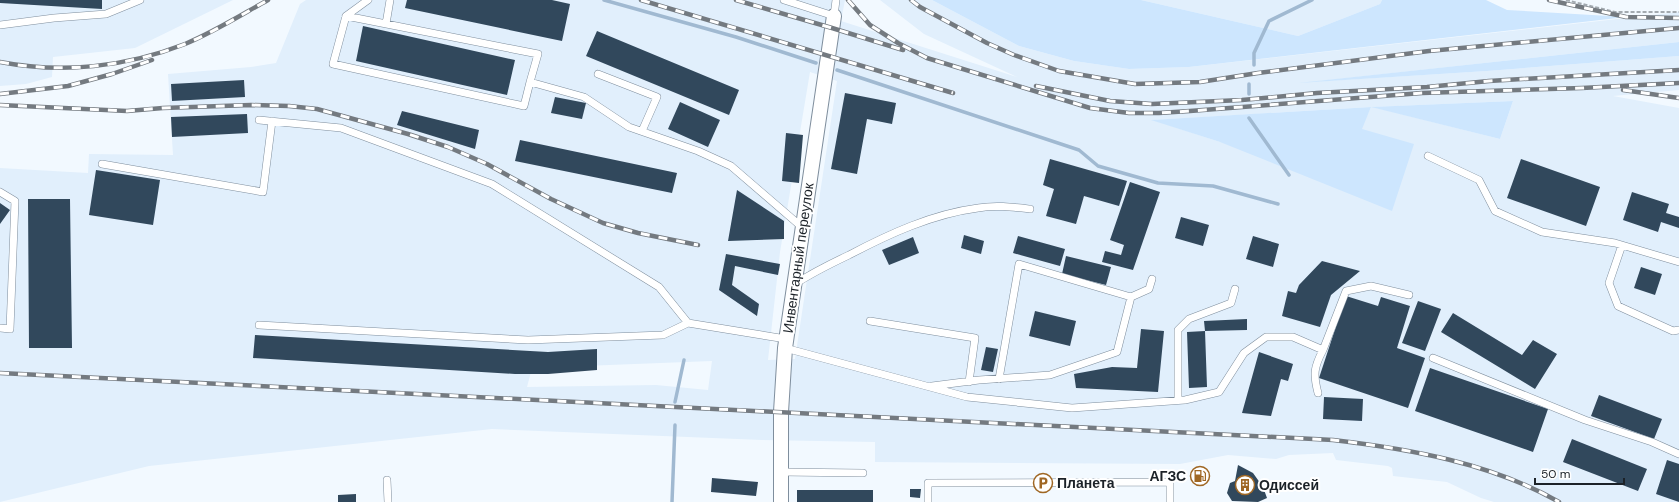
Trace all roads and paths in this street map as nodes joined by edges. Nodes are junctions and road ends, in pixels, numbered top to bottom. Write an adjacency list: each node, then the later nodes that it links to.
1 (140, 0): 11 (lane)
2 (368, 0): 8 (lane)
3 (390, 0): 10 (lane)
4 (784, 0): 9 (lane)
5 (836, 0): 9 (lane)
6 (1566, 0): 7 (path)
7 (1679, 12)
8 (346, 16): 10 (lane); 13 (lane)
9 (834, 16): 21 (street, Инвентарный переулок)
10 (386, 24): 13 (lane)
11 (0, 25)
12 (598, 74): 16 (lane)
13 (530, 82): 16 (lane)
14 (259, 120): 15 (lane)
15 (272, 121): 18 (lane); 30 (lane)
16 (642, 131): 21 (lane)
17 (1428, 156): 22 (lane)
18 (102, 164)
19 (0, 192): 32 (lane)
20 (1030, 209): 25 (lane)
21 (803, 228): 25 (street, Инвентарный переулок)
22 (1622, 245): 23 (lane); 33 (lane)
23 (1679, 262)
24 (1152, 279): 28 (lane)
25 (794, 284): 34 (street, Инвентарный переулок)
26 (1235, 289): 41 (lane)
27 (1409, 295): 35 (lane)
28 (1132, 296): 37 (lane); 37 (lane)
29 (870, 321): 38 (lane)
30 (688, 323): 31 (lane); 34 (lane)
31 (259, 325)
32 (0, 328)
33 (1679, 330)
34 (786, 344): 39 (lane); 43 (street, Инвентарный переулок)
35 (1323, 350): 40 (lane); 41 (lane)
36 (1433, 358): 42 (lane)
37 (998, 379): 38 (lane)
38 (969, 382): 39 (lane)
39 (927, 386): 41 (lane)
40 (1318, 394)
41 (1178, 400)
42 (1679, 454)
43 (781, 472): 44 (lane); 47 (street, Инвентарный переулок)
44 (862, 473)
45 (387, 480): 46 (lane)
46 (388, 502)
47 (781, 502)
48 (928, 502): 49 (lane)
49 (1170, 502)

